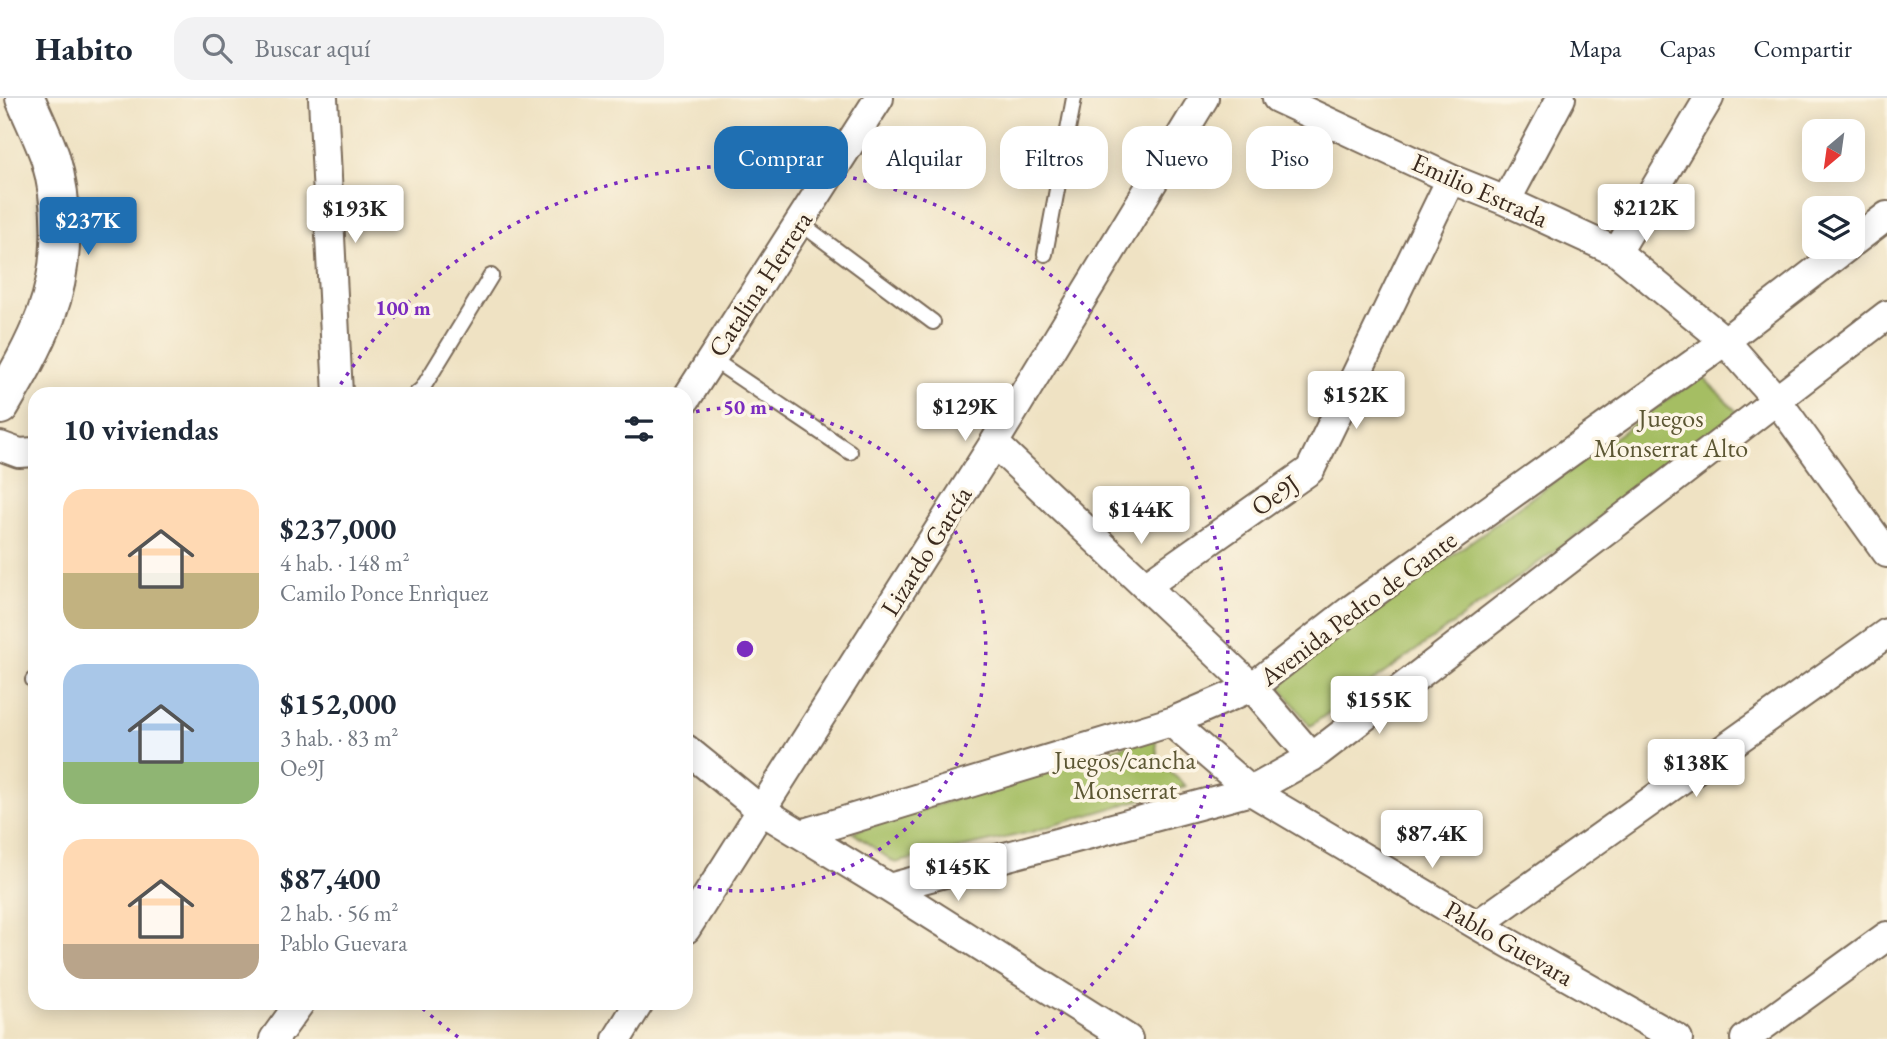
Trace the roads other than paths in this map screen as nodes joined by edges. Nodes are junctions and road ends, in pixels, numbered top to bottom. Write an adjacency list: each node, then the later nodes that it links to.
1 (25, 98): 26 (main road)
2 (323, 98): 22 (street)
3 (879, 98): 12 (street, Catalina Herrera)
4 (1074, 98): 15 (lane)
5 (1204, 98): 27 (street, Lizardo García)
6 (1277, 98): 9 (street, Emilio Estrada)
7 (1561, 98): 10 (street)
8 (1709, 98): 14 (street)
9 (1451, 179): 10 (street, Emilio Estrada); 32 (street, Oe9J)
10 (1506, 201): 14 (street, Emilio Estrada)
11 (1887, 216): 13 (street)
12 (799, 222): 19 (lane); 21 (street, Catalina Herrera)
13 (1865, 233)
14 (1617, 251): 20 (street, Emilio Estrada)
15 (1045, 254)
16 (1832, 259): 20 (street, Avenida Pedro de Gante)
17 (491, 276): 23 (lane)
18 (1887, 315): 25 (street)
19 (933, 322)
20 (1726, 341): 25 (street, Emilio Estrada); 34 (street, Avenida Pedro de Gante)
21 (712, 359): 24 (street, Catalina Herrera); 30 (lane)
22 (338, 387)
23 (423, 387)
24 (693, 389)
25 (1776, 399): 31 (street, Emilio Estrada); 37 (street)
26 (0, 405)
27 (994, 443): 32 (street); 39 (street, Lizardo García)
28 (0, 446): 29 (street)
29 (28, 452)
30 (850, 452)
31 (1887, 553)
32 (1147, 585): 34 (street)
33 (1887, 633): 43 (street)
34 (1252, 687): 35 (street, Avenida Pedro de Gante); 37 (street)
35 (1171, 722): 38 (street, Pablo Guevara); 40 (street, Avenida Pedro de Gante)
36 (693, 755): 39 (street)
37 (1312, 757): 38 (street)
38 (1251, 791): 41 (street); 43 (street, Pablo Guevara)
39 (761, 810): 40 (street); 42 (street, Lizardo García)
40 (801, 834): 41 (street)
41 (890, 888): 47 (street)
42 (693, 918)
43 (1477, 925): 50 (street, Pablo Guevara)
44 (1887, 936): 51 (street)
45 (295, 1010): 48 (street)
46 (635, 1010): 49 (street)
47 (1125, 1038)
48 (274, 1039)
49 (617, 1039)
50 (1678, 1039)
51 (1745, 1039)

